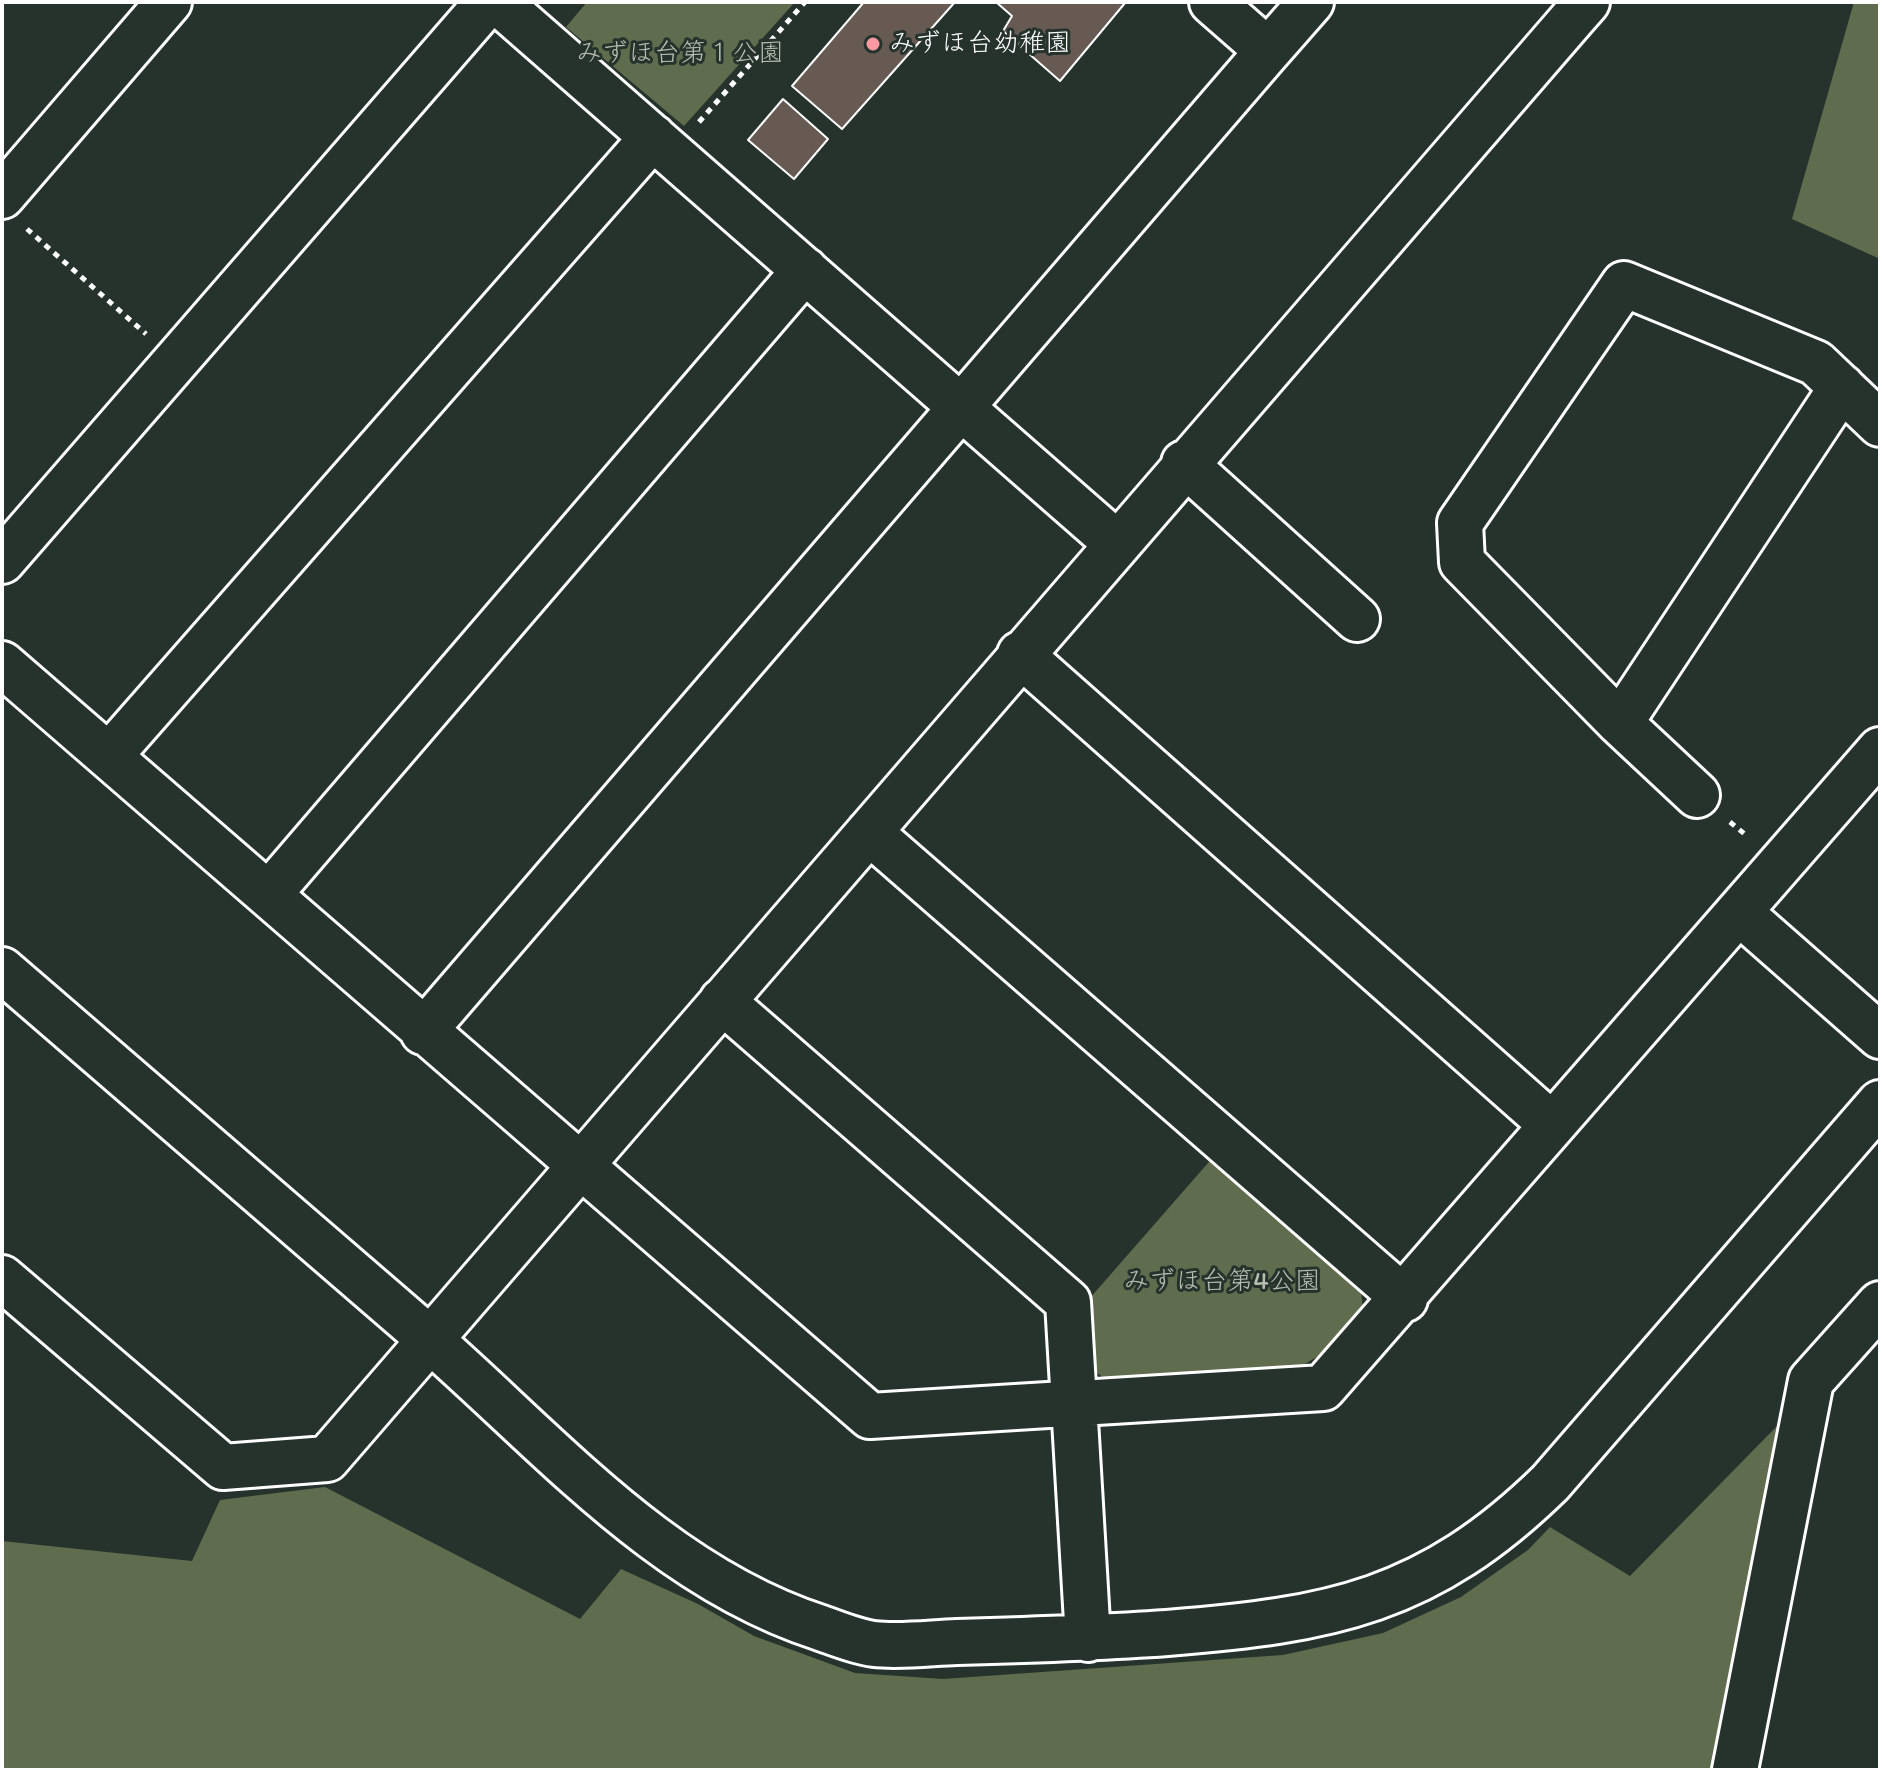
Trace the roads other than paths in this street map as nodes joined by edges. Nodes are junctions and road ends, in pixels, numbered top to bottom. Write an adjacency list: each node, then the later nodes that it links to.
1 (169, 2): 9 (street)
2 (488, 2): 16 (street)
3 (498, 2): 8 (street)
4 (1212, 2): 7 (street)
5 (1311, 2): 7 (street)
6 (1587, 2): 14 (street)
7 (1268, 51): 12 (street)
8 (672, 134): 10 (street); 22 (street)
9 (14, 212)
10 (805, 270): 12 (street); 25 (street)
11 (1842, 387): 13 (street); 20 (street); 20 (street)
12 (959, 407): 15 (street); 29 (street)
13 (1880, 424)
14 (1184, 463): 15 (street); 17 (street)
15 (1115, 542): 18 (street)
16 (2, 561)
17 (1357, 619)
18 (1020, 654): 24 (street); 32 (street)
19 (2, 664): 22 (street)
20 (1620, 723): 23 (street)
21 (1880, 750): 26 (street)
22 (109, 756): 25 (street)
23 (1697, 795)
24 (869, 832): 28 (street); 35 (street)
25 (269, 894): 29 (street)
26 (1740, 913): 30 (street); 32 (street)
27 (2, 970): 37 (street)
28 (722, 1001): 33 (street); 38 (street)
29 (423, 1032): 33 (street)
30 (1880, 1036)
31 (1880, 1103): 39 (street)
32 (1551, 1124): 35 (street)
33 (582, 1168): 37 (street); 38 (street)
34 (2, 1278): 37 (street)
35 (1405, 1299): 38 (street)
36 (1880, 1304): 40 (street)
37 (431, 1340): 39 (street)
38 (1074, 1406): 39 (street)
39 (1088, 1639)
40 (1735, 1770)

